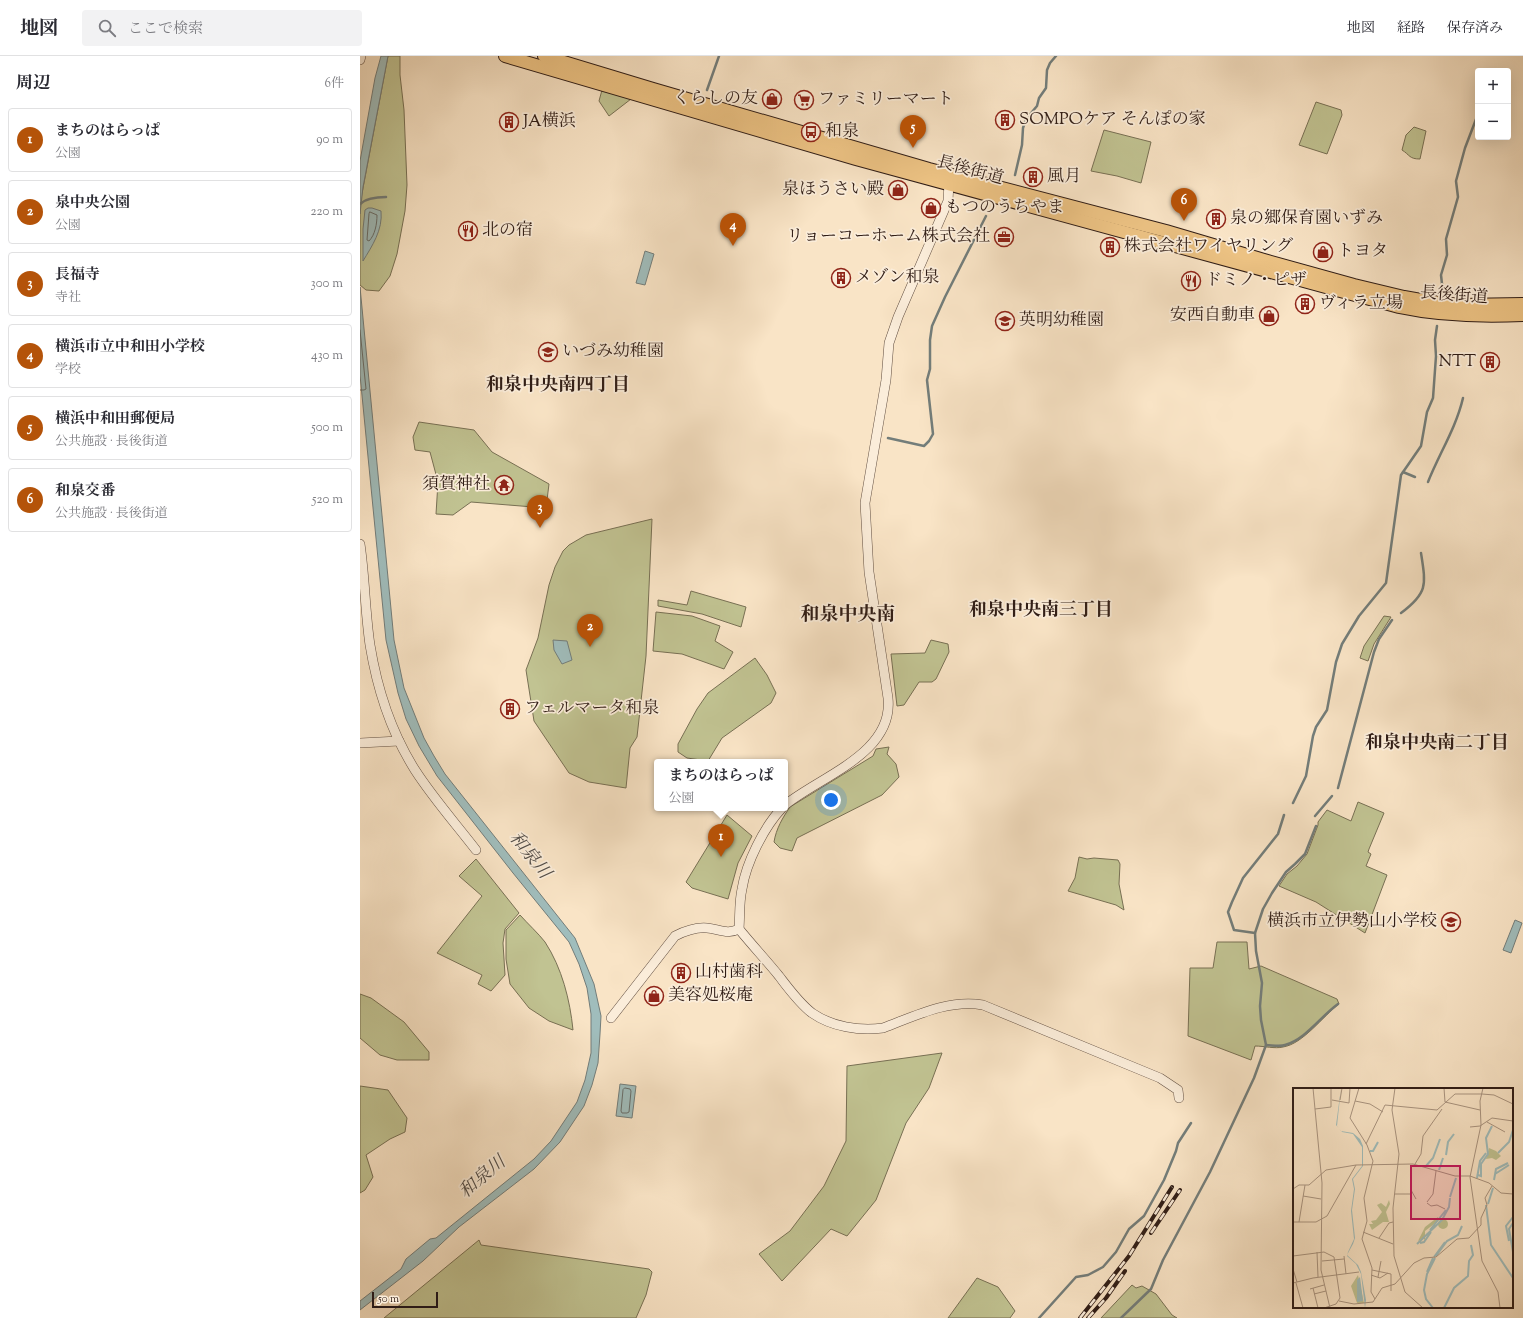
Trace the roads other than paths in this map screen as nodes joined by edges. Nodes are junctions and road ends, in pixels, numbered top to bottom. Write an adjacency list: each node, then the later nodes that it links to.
1 (361, 56): 4 (street)
2 (505, 56): 5 (main road, 長後街道)
3 (544, 56): 6 (main road, 長後街道)
4 (360, 60)
5 (949, 183): 7 (main road, 長後街道); 11 (street)
6 (1523, 304)
7 (1523, 315)
8 (360, 544): 9 (street)
9 (399, 741): 10 (street); 13 (street)
10 (360, 743)
11 (788, 803)
12 (779, 811): 14 (street)
13 (476, 850)
14 (739, 929): 15 (street); 16 (street)
15 (612, 1018)
16 (1179, 1098)

